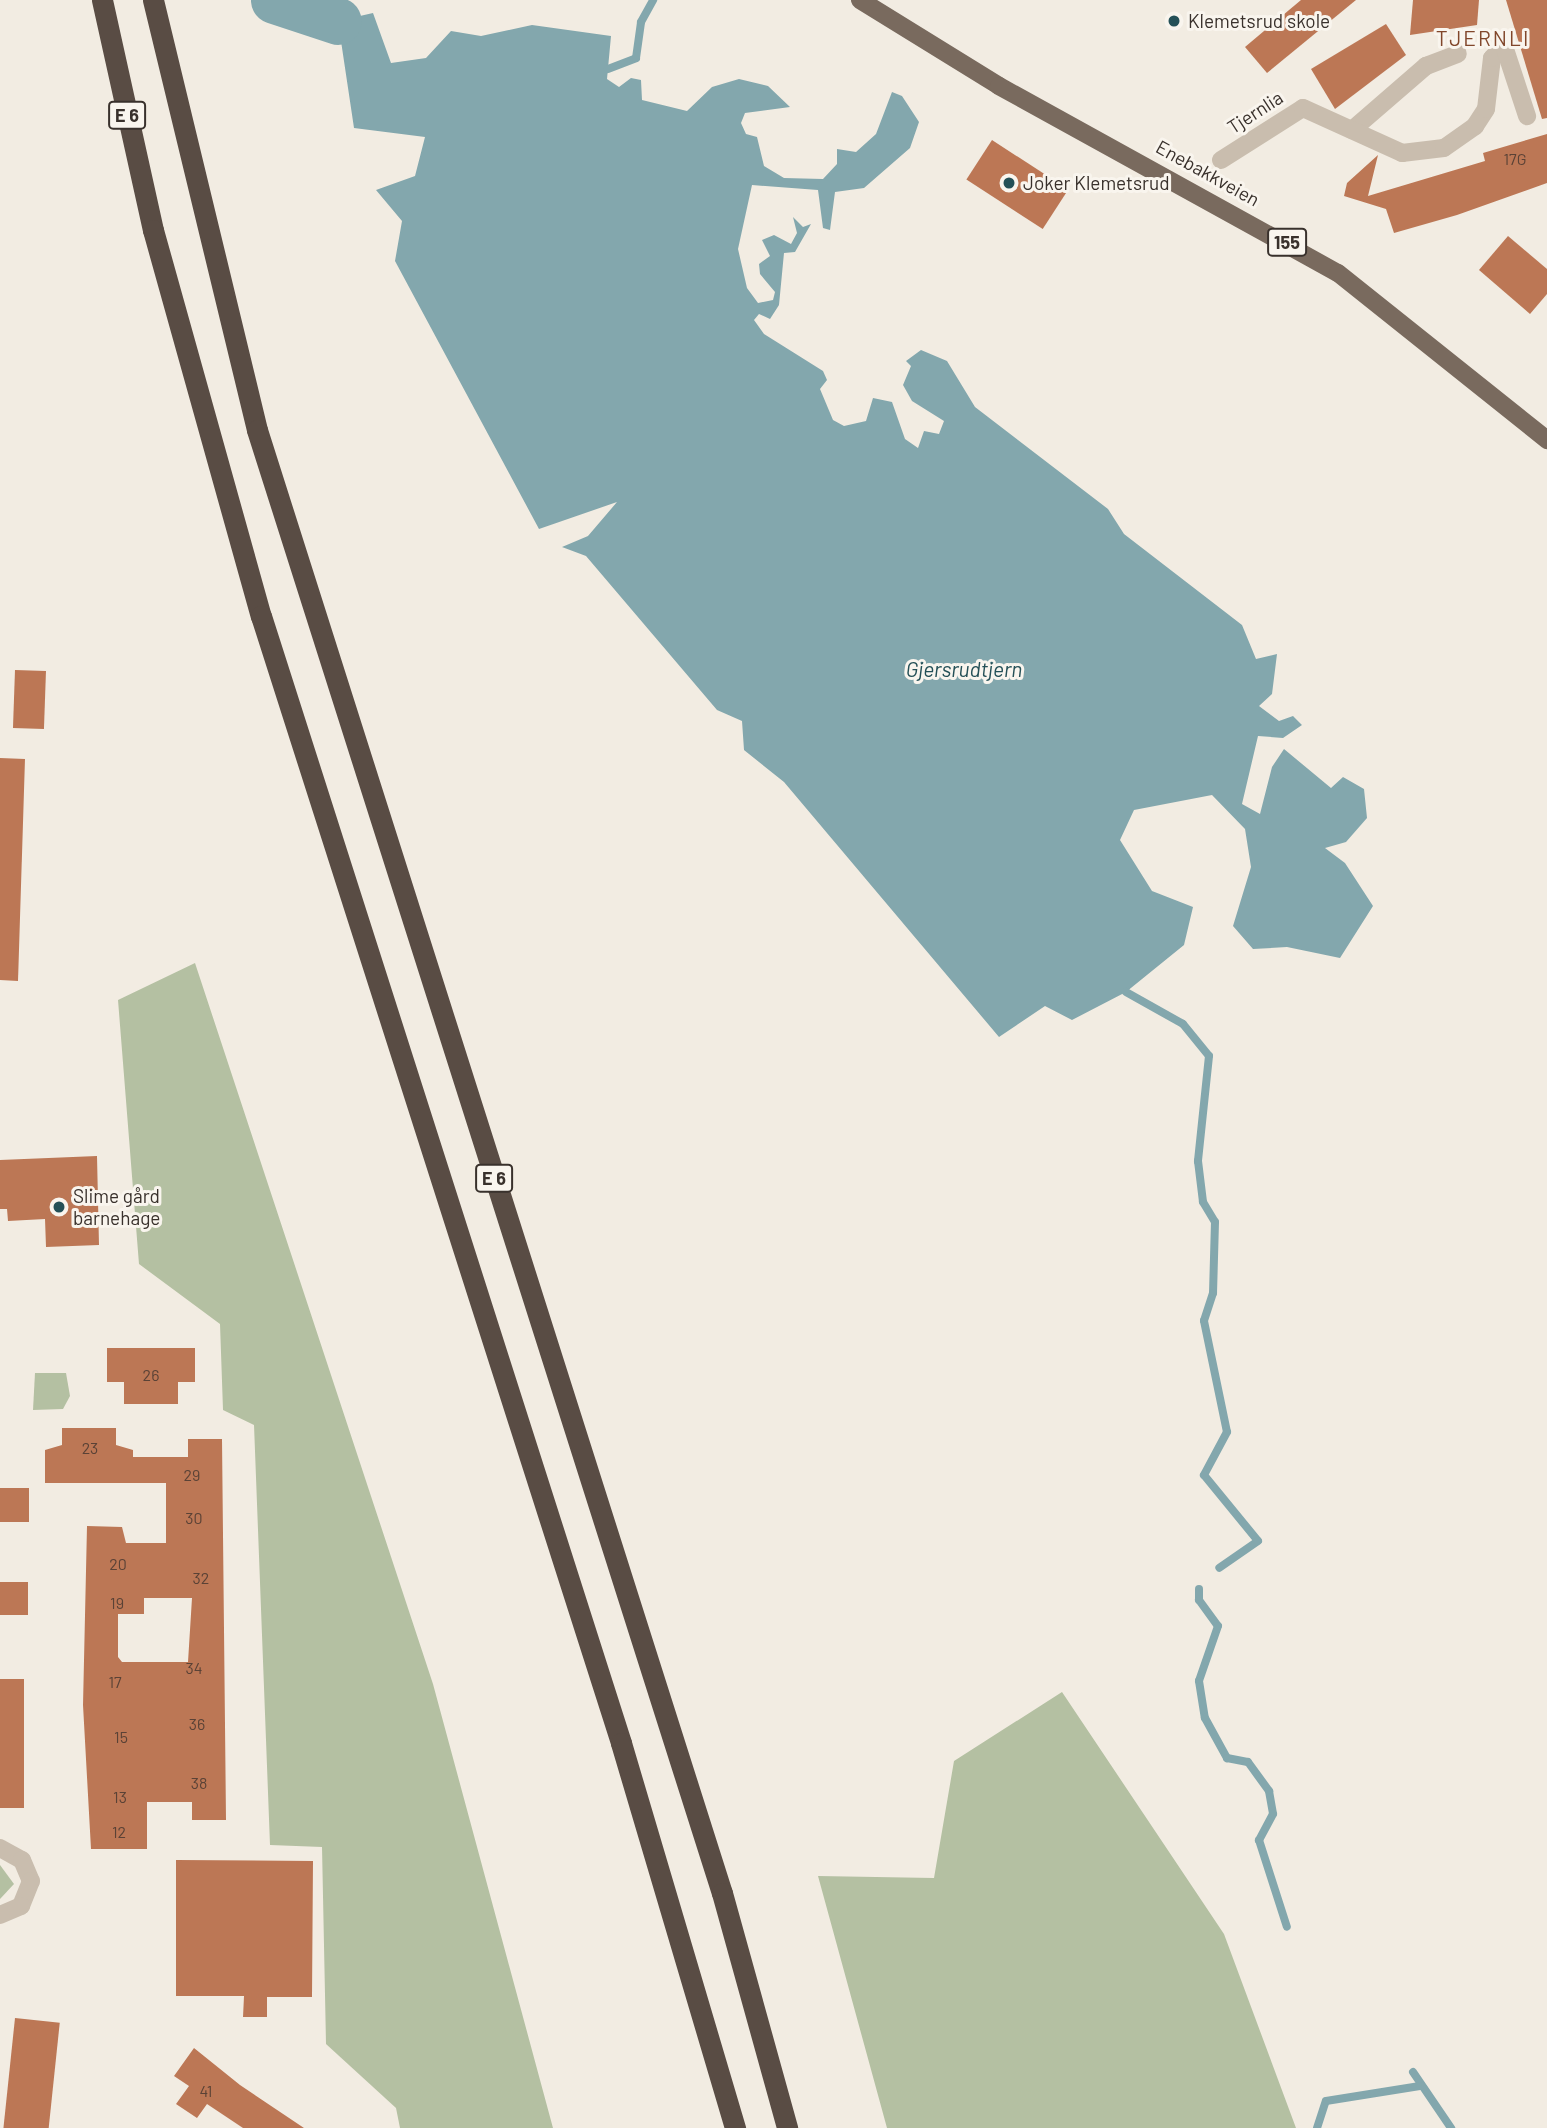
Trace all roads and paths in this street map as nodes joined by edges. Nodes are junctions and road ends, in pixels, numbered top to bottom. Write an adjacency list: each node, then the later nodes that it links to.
1 (103, 0): 11 (highway, E 6)
2 (153, 0): 12 (highway, E 6)
3 (860, 0): 8 (main road, Enebakkveien / 155)
4 (1458, 54): 6 (street)
5 (1527, 116): 6 (street, Tjernlia)
6 (1352, 130): 7 (street, Tjernlia)
7 (1221, 160)
8 (1547, 440)
9 (0, 1848): 10 (street)
10 (0, 1915)
11 (736, 2128)
12 (788, 2128)

